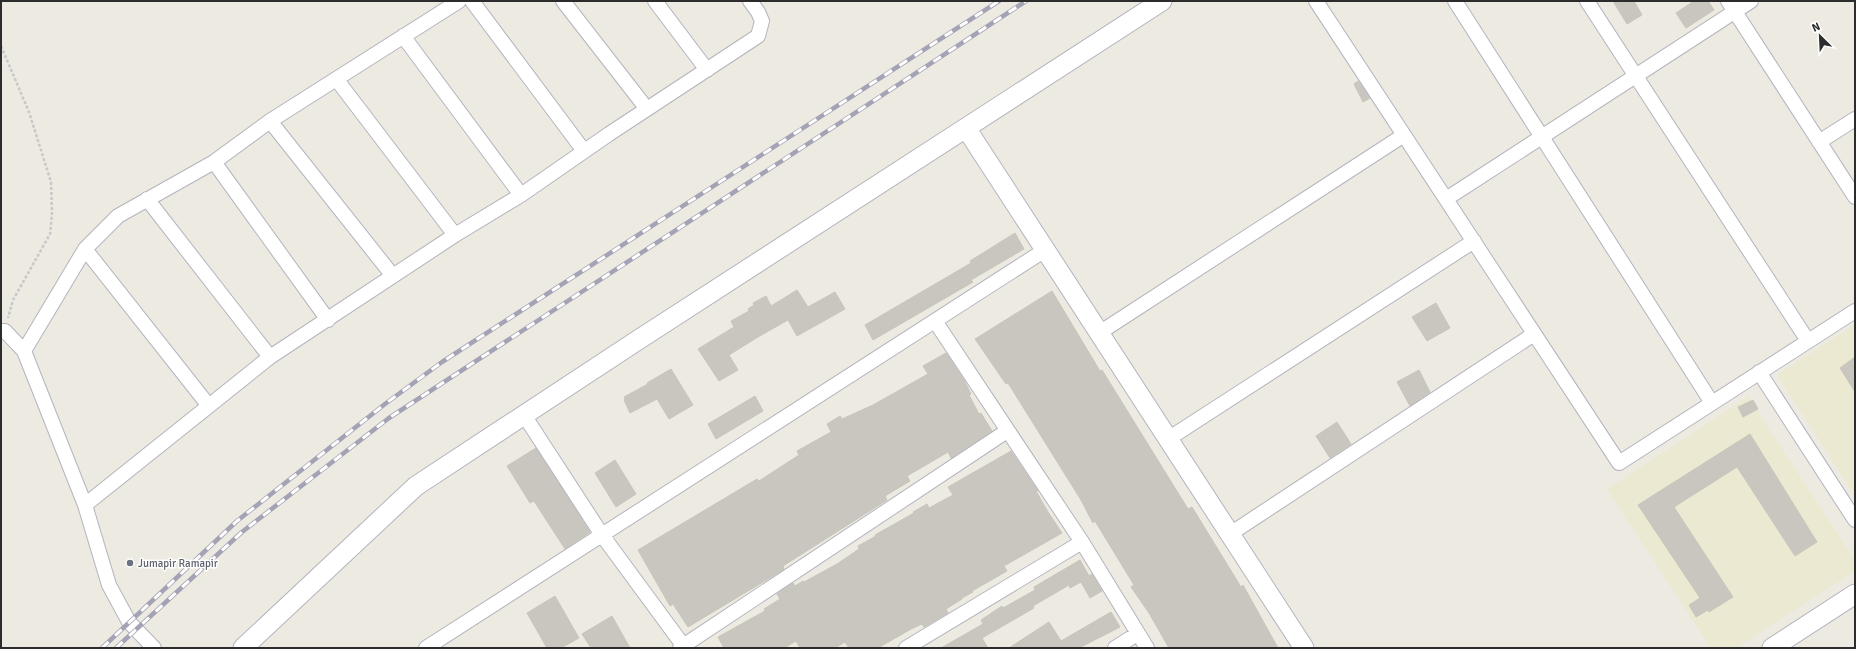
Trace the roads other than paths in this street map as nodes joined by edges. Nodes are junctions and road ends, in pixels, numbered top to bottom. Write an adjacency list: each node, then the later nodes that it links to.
1 (459, 1): 12 (street)
2 (472, 1): 23 (street)
3 (564, 1): 16 (street)
4 (655, 1): 13 (street)
5 (750, 1): 13 (street)
6 (1162, 1): 19 (main road)
7 (1316, 1): 20 (street)
8 (1455, 1): 21 (street)
9 (1587, 1): 14 (street)
10 (1751, 1): 11 (street)
11 (1731, 6): 14 (street); 22 (street)
12 (403, 36): 15 (street); 25 (street)
13 (707, 70): 16 (street)
14 (1636, 76): 21 (street); 40 (street)
15 (337, 80): 18 (street); 29 (street)
16 (647, 109): 23 (street)
17 (1855, 119): 22 (street)
18 (270, 121): 24 (street); 33 (street)
19 (966, 128): 32 (main road); 46 (main road)
20 (1404, 135): 27 (street); 38 (street)
21 (1542, 137): 27 (street); 44 (street)
22 (1819, 142): 26 (street)
23 (584, 151): 25 (street)
24 (214, 162): 28 (street); 35 (street)
25 (521, 195): 29 (street)
26 (1855, 197)
27 (1446, 199): 30 (street)
28 (147, 200): 31 (street); 42 (street)
29 (455, 235): 33 (street)
30 (1474, 241): 39 (street); 48 (street)
31 (84, 249): 41 (street); 45 (street)
32 (1045, 250): 36 (street); 38 (main road)
33 (393, 276): 35 (street)
34 (1855, 311): 40 (street)
35 (328, 320): 42 (street)
36 (935, 321): 47 (street); 52 (street)
37 (3, 331): 41 (street)
38 (1099, 333): 48 (main road)
39 (1534, 334): 44 (street); 51 (street)
40 (1808, 341): 43 (street)
41 (24, 351): 49 (street)
42 (270, 357): 45 (street)
43 (1760, 372): 44 (street); 50 (street)
44 (1712, 403)
45 (209, 406): 49 (street)
46 (524, 415): 52 (street); 58 (main road)
47 (1007, 431): 53 (street); 56 (street)
48 (1168, 439): 51 (main road)
49 (85, 505): 57 (street)
50 (1855, 520)
51 (1230, 534): 63 (main road)
52 (602, 535): 56 (street); 59 (street)
53 (1082, 542): 55 (street); 60 (street)
54 (1855, 594): 64 (main road)
55 (1137, 634): 61 (street); 62 (street)
56 (683, 647)
57 (154, 648)
58 (243, 648)
59 (426, 648)
60 (906, 648)
61 (1115, 648)
62 (1147, 648)
63 (1304, 648)
64 (1772, 648)

